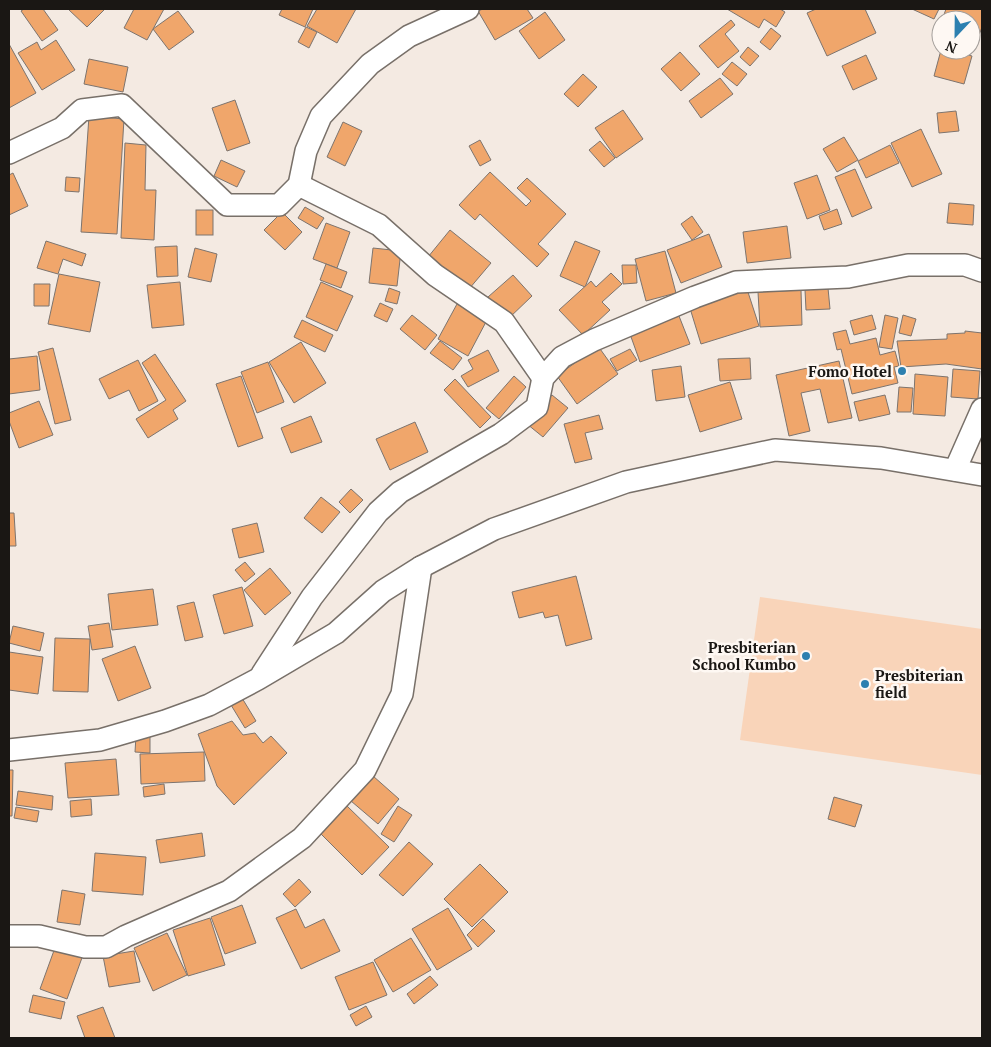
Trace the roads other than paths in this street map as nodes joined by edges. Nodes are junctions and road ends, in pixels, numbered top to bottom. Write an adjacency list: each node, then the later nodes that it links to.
1 (468, 9): 3 (street)
2 (9, 153): 3 (street)
3 (300, 185): 5 (street)
4 (982, 271): 5 (street)
5 (542, 378): 10 (street)
6 (982, 409): 7 (street)
7 (955, 470): 8 (street); 9 (street)
8 (982, 475)
9 (421, 567): 10 (street); 12 (street)
10 (258, 679): 11 (street)
11 (15, 746)
12 (9, 936)

